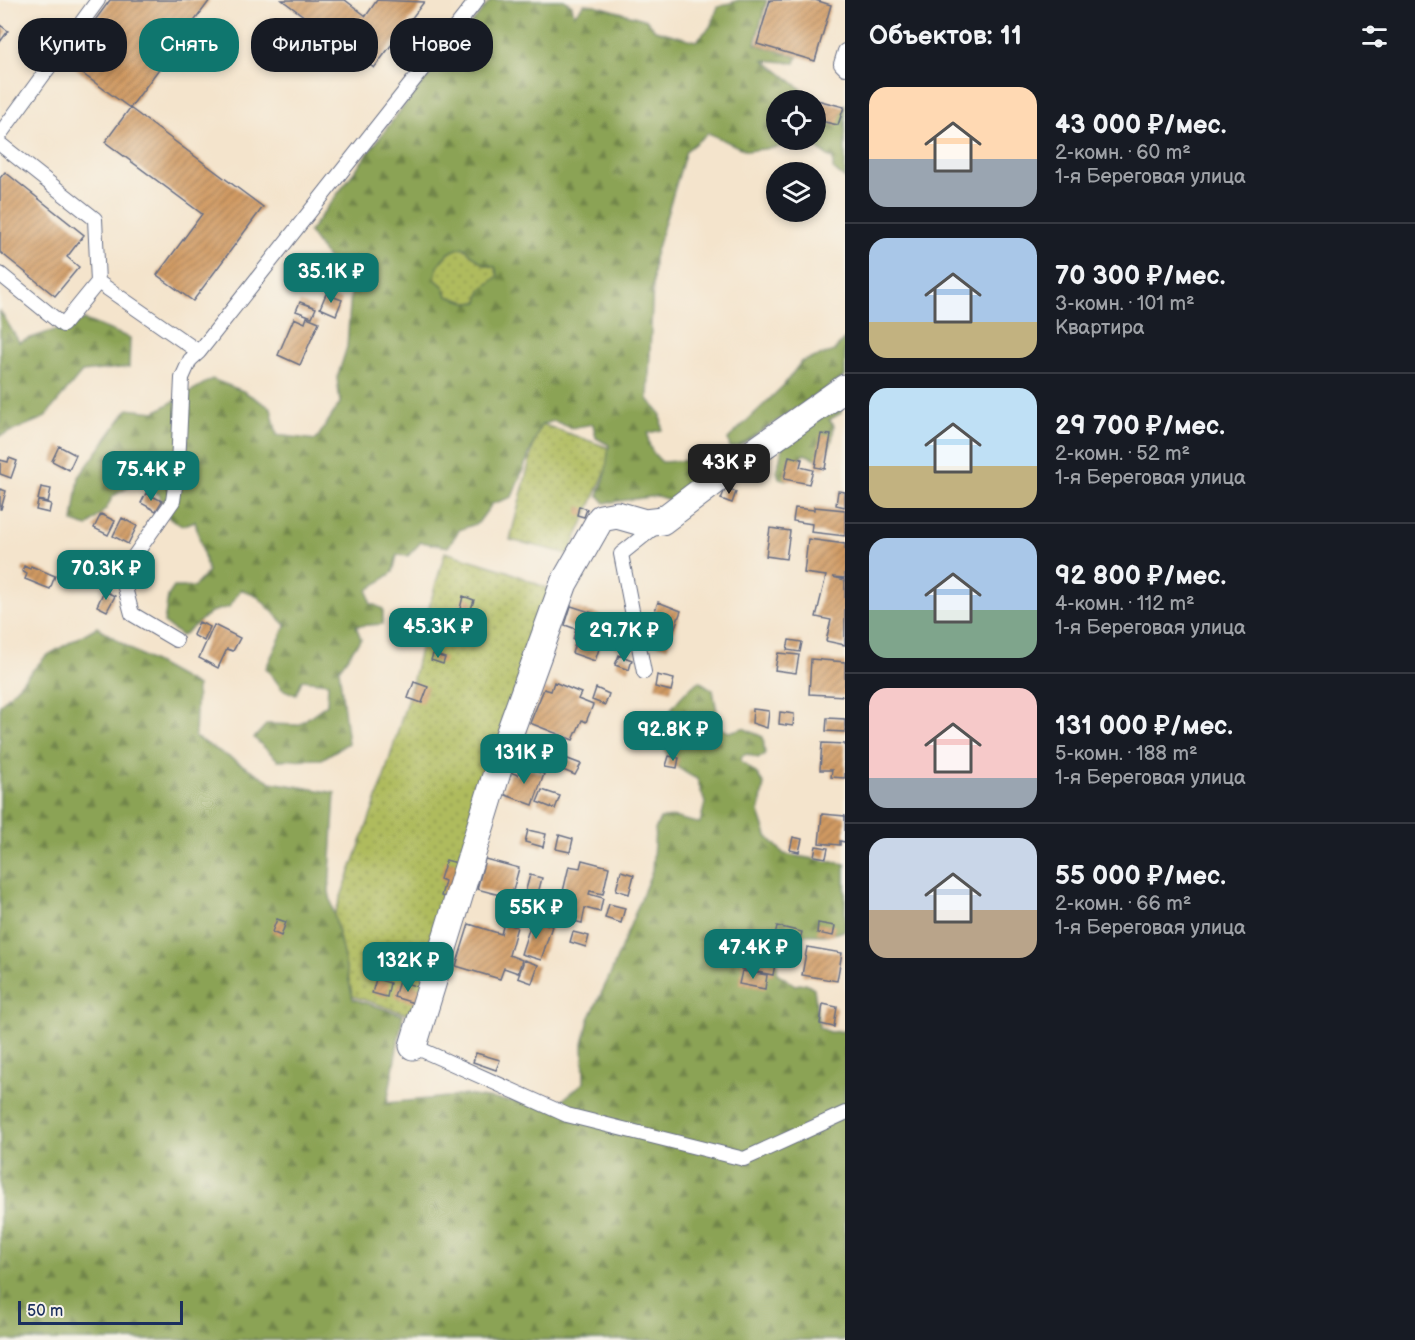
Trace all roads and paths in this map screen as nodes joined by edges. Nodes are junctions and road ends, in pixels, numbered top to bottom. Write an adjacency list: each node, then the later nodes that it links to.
1 (98, 0): 5 (lane)
2 (477, 0): 9 (lane)
3 (845, 51): 4 (lane)
4 (845, 68)
5 (0, 134)
6 (0, 144): 8 (lane)
7 (0, 274): 8 (lane)
8 (98, 282): 9 (lane)
9 (199, 352): 12 (lane)
10 (845, 388): 11 (street)
11 (662, 521): 13 (lane); 14 (street)
12 (176, 640)
13 (644, 672)
14 (414, 1046): 15 (lane)
15 (845, 1113)

